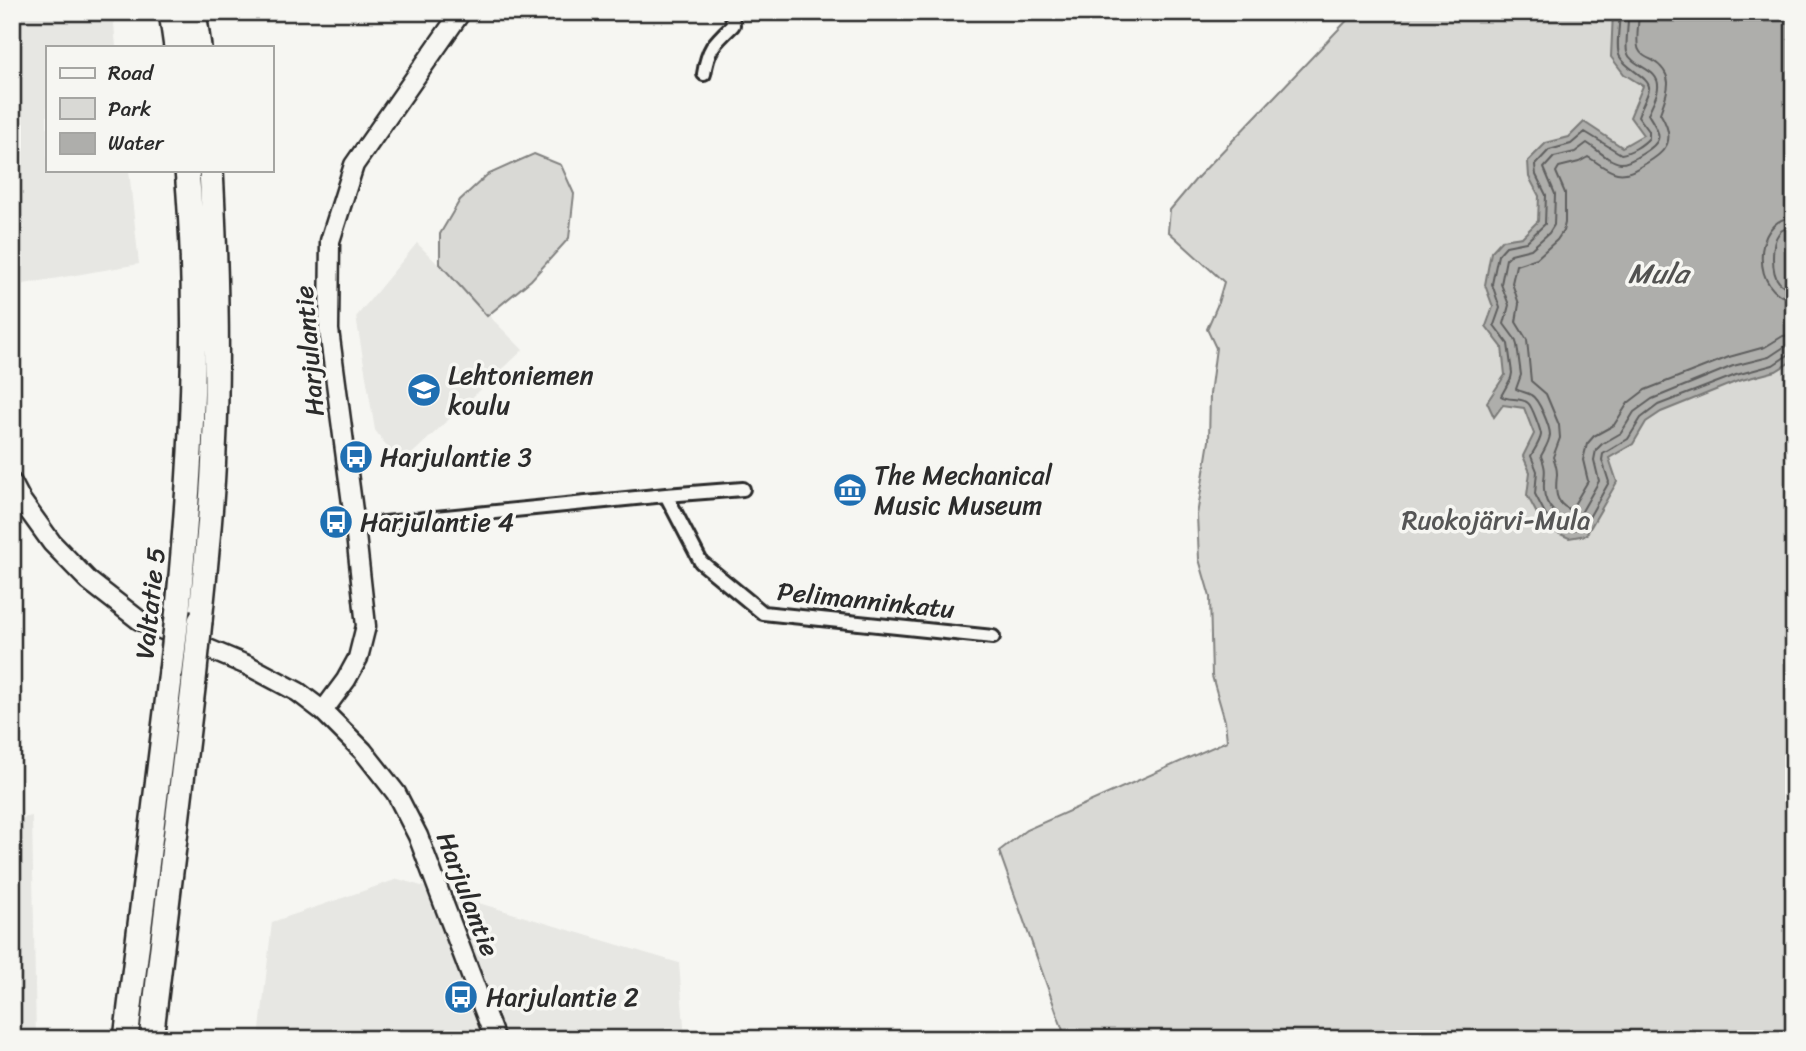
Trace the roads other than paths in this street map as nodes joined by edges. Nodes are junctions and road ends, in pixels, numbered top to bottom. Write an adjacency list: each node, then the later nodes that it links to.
1 (171, 12): 5 (highway)
2 (194, 12): 6 (highway)
3 (461, 12): 13 (street, Harjulantie)
4 (732, 12): 7 (street)
5 (176, 46)
6 (199, 46)
7 (705, 74)
8 (187, 172): 16 (highway, Valtatie 5, bridge)
9 (211, 172): 19 (highway, Valtatie 5, bridge)
10 (12, 483): 15 (street, Harjulantie)
11 (743, 489): 12 (street)
12 (666, 495): 13 (street); 14 (street, Pelimanninkatu)
13 (355, 526): 15 (street, Harjulantie)
14 (993, 637)
15 (323, 711): 20 (street, Harjulantie)
16 (140, 927): 17 (highway); 18 (highway, Valtatie 5)
17 (111, 1039)
18 (126, 1039)
19 (151, 1039)
20 (495, 1039)

